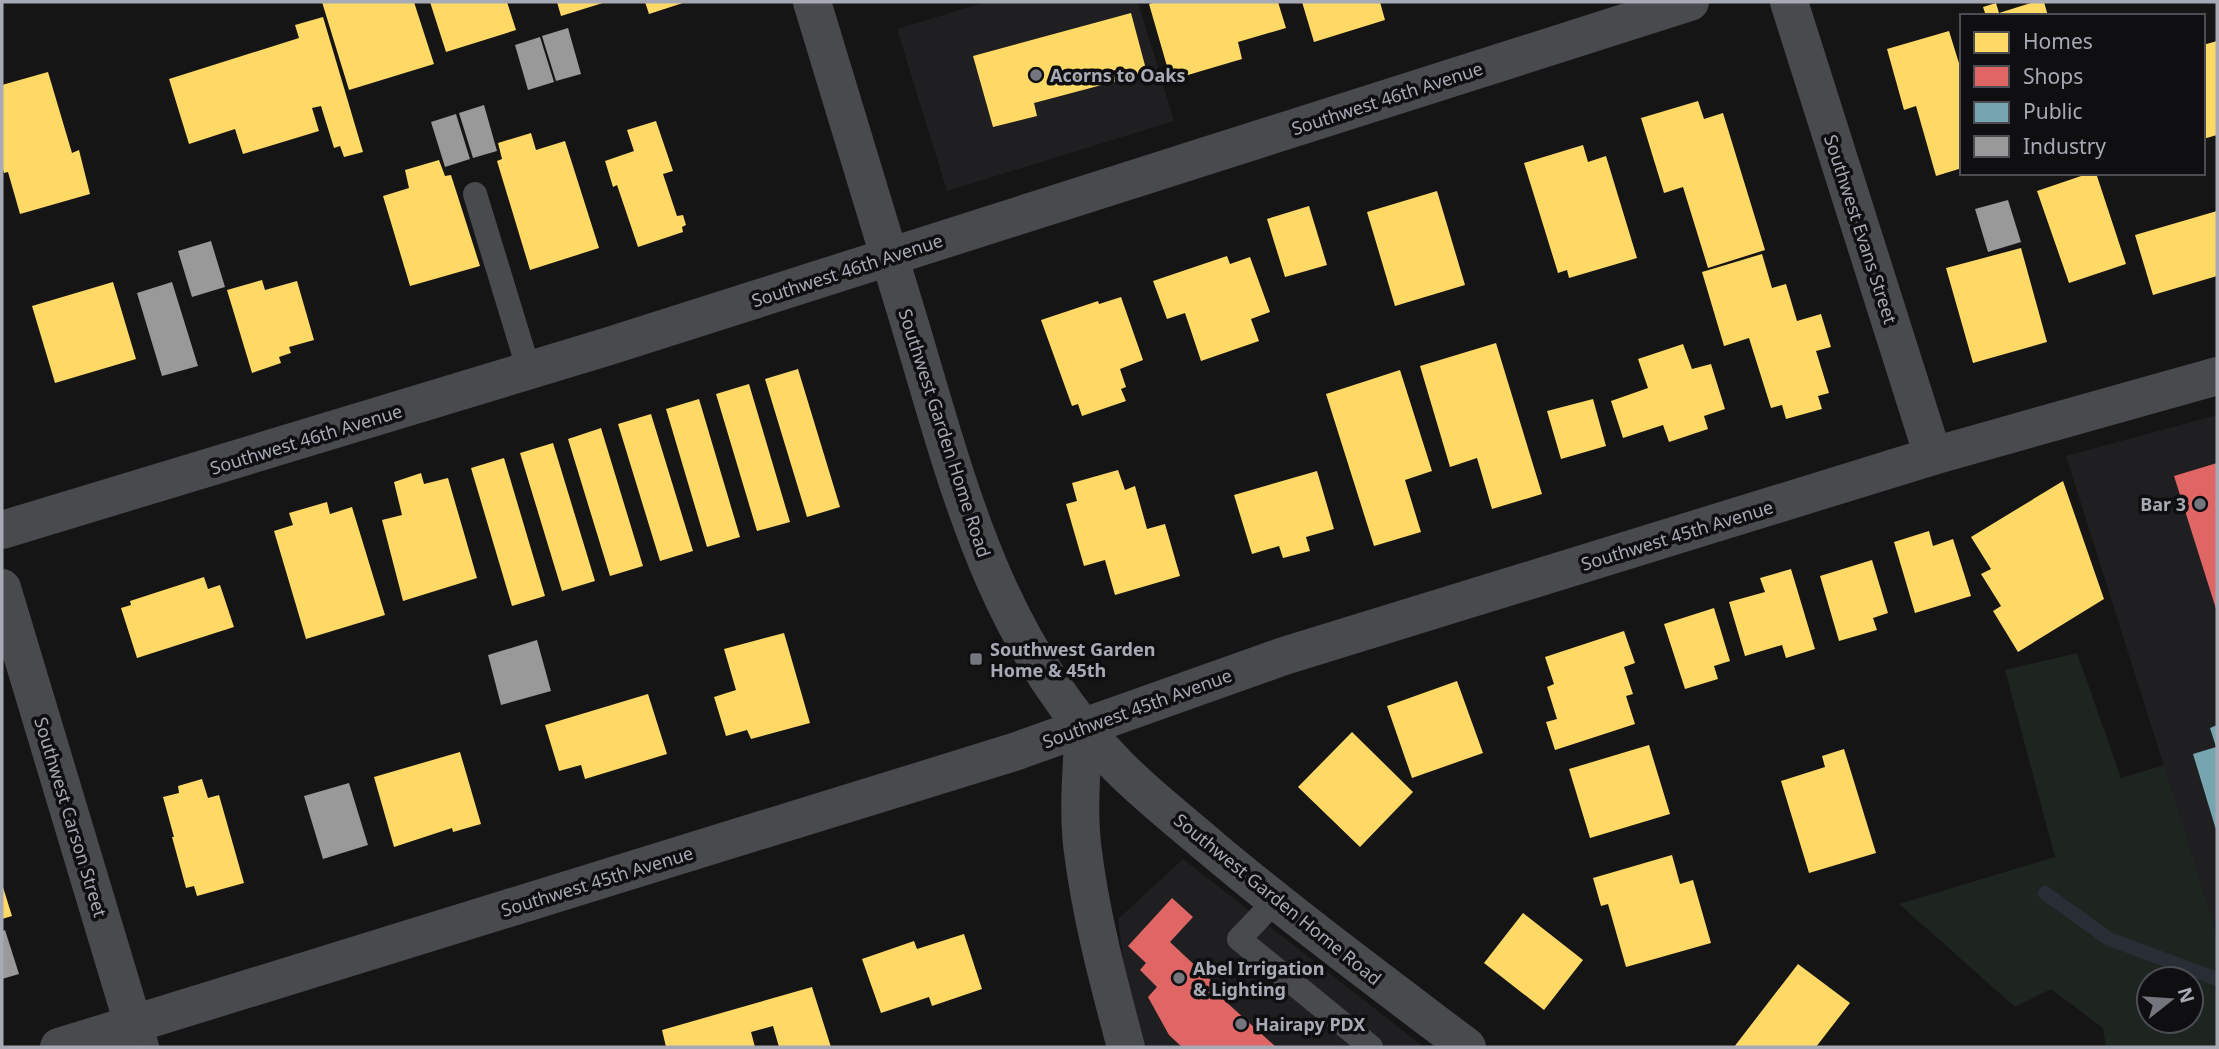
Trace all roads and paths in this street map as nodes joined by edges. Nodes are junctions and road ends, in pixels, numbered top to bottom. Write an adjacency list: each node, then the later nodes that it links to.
1 (812, 2): 5 (street, Southwest Garden Home Road)
2 (1690, 2): 5 (street, Southwest 46th Avenue)
3 (1789, 2): 8 (street, Southwest Evans Street)
4 (475, 194): 6 (lane)
5 (890, 257): 6 (street, Southwest 46th Avenue); 11 (street, Southwest Garden Home Road)
6 (529, 372): 9 (street, Southwest 46th Avenue)
7 (2217, 376): 8 (street, Southwest 45th Avenue)
8 (1933, 456): 11 (street, Southwest 45th Avenue)
9 (2, 530)
10 (2, 587): 13 (street, Southwest Carson Street)
11 (1084, 726): 12 (street, Southwest Garden Home Road); 13 (street, Southwest 45th Avenue); 15 (street)
12 (1276, 900): 16 (lane); 17 (street, Southwest Garden Home Road)
13 (137, 1036): 14 (street, Southwest 45th Avenue)
14 (59, 1047)
15 (1126, 1047)
16 (1371, 1047)
17 (1467, 1047)

